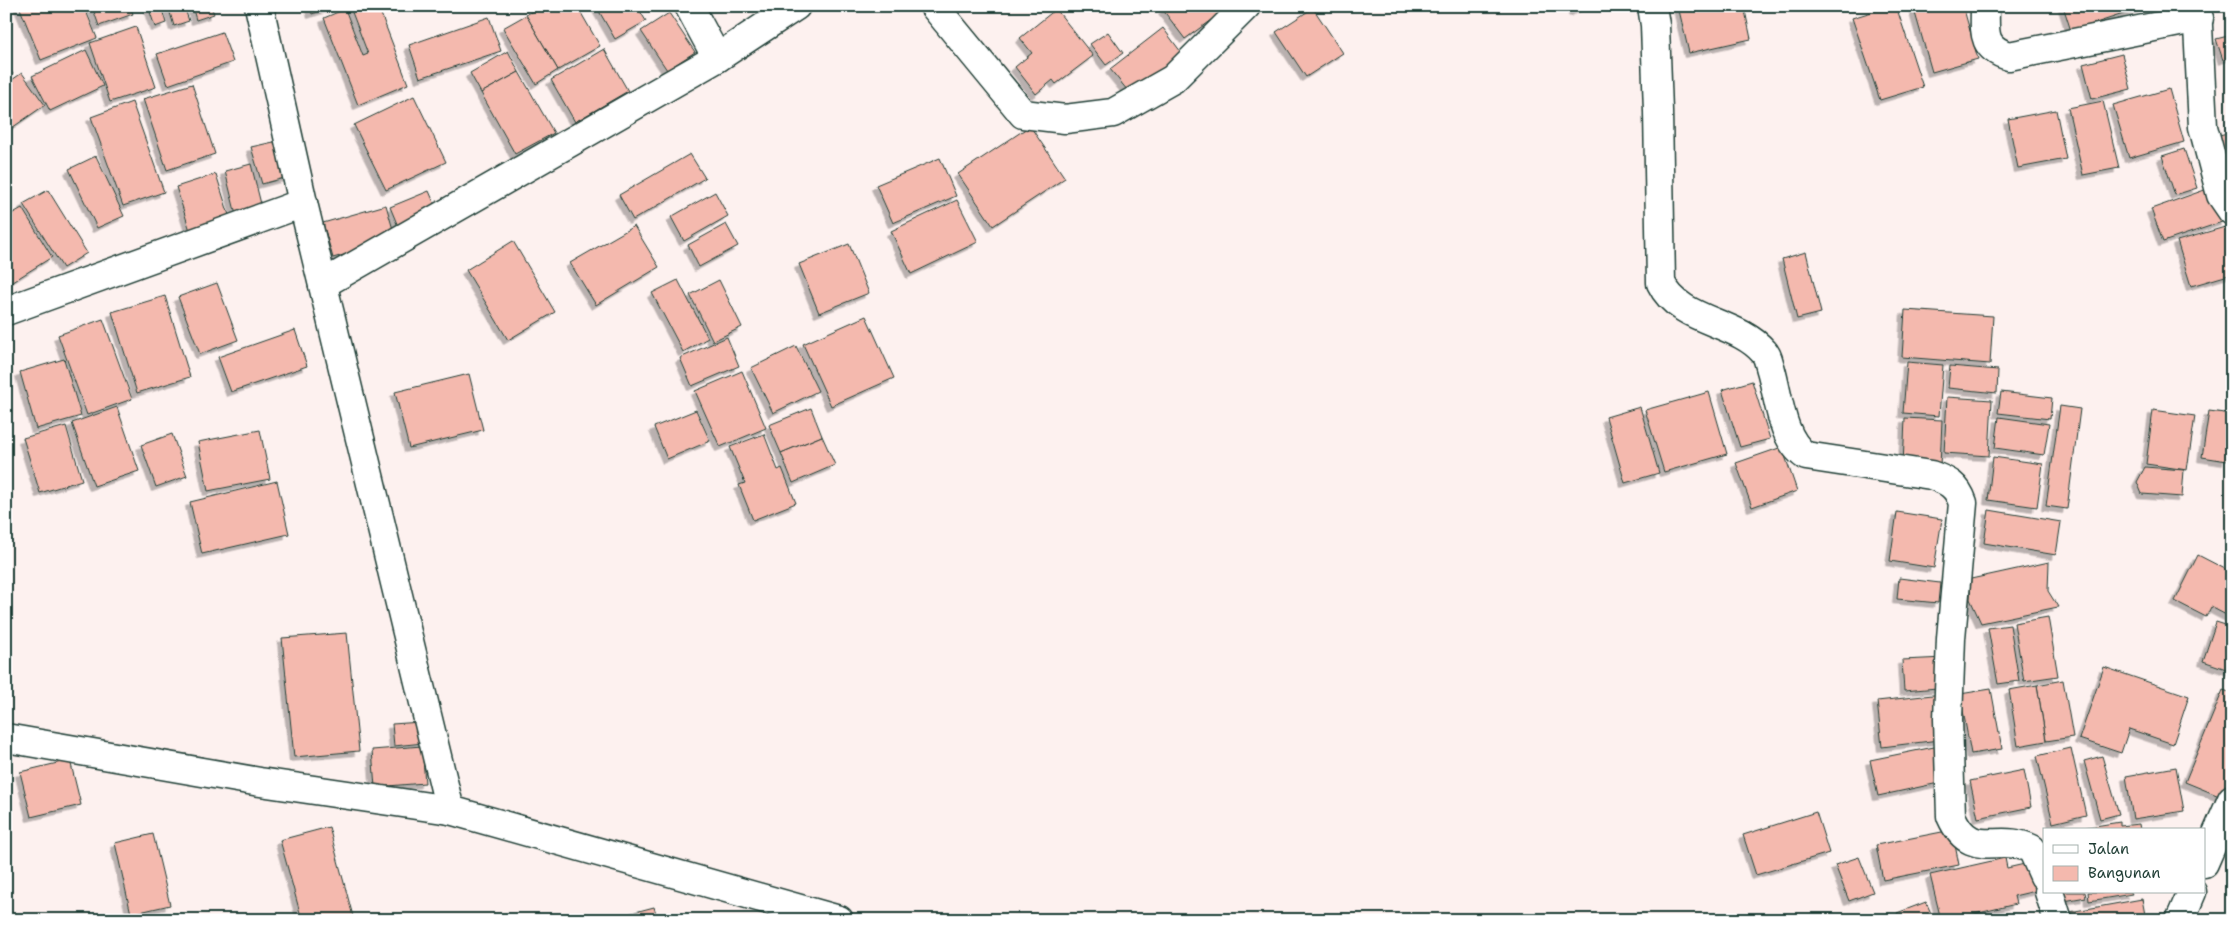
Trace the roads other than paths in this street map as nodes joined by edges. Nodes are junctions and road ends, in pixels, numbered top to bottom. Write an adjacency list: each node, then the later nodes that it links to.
1 (259, 6): 10 (street)
2 (689, 6): 9 (street)
3 (796, 6): 9 (street)
4 (934, 6): 5 (street)
5 (1246, 6)
6 (1652, 6): 18 (street)
7 (1985, 6): 8 (street)
8 (2198, 12): 11 (street)
9 (717, 58): 12 (street)
10 (303, 203): 12 (street); 13 (street)
11 (2232, 211)
12 (323, 284): 16 (street)
13 (6, 311)
14 (6, 738): 16 (street)
15 (2232, 799): 17 (street)
16 (450, 810): 21 (street)
17 (2206, 858)
18 (2043, 872)
19 (2050, 894): 22 (street)
20 (2191, 894): 23 (street)
21 (839, 920)
22 (2058, 920)
23 (2180, 920)

